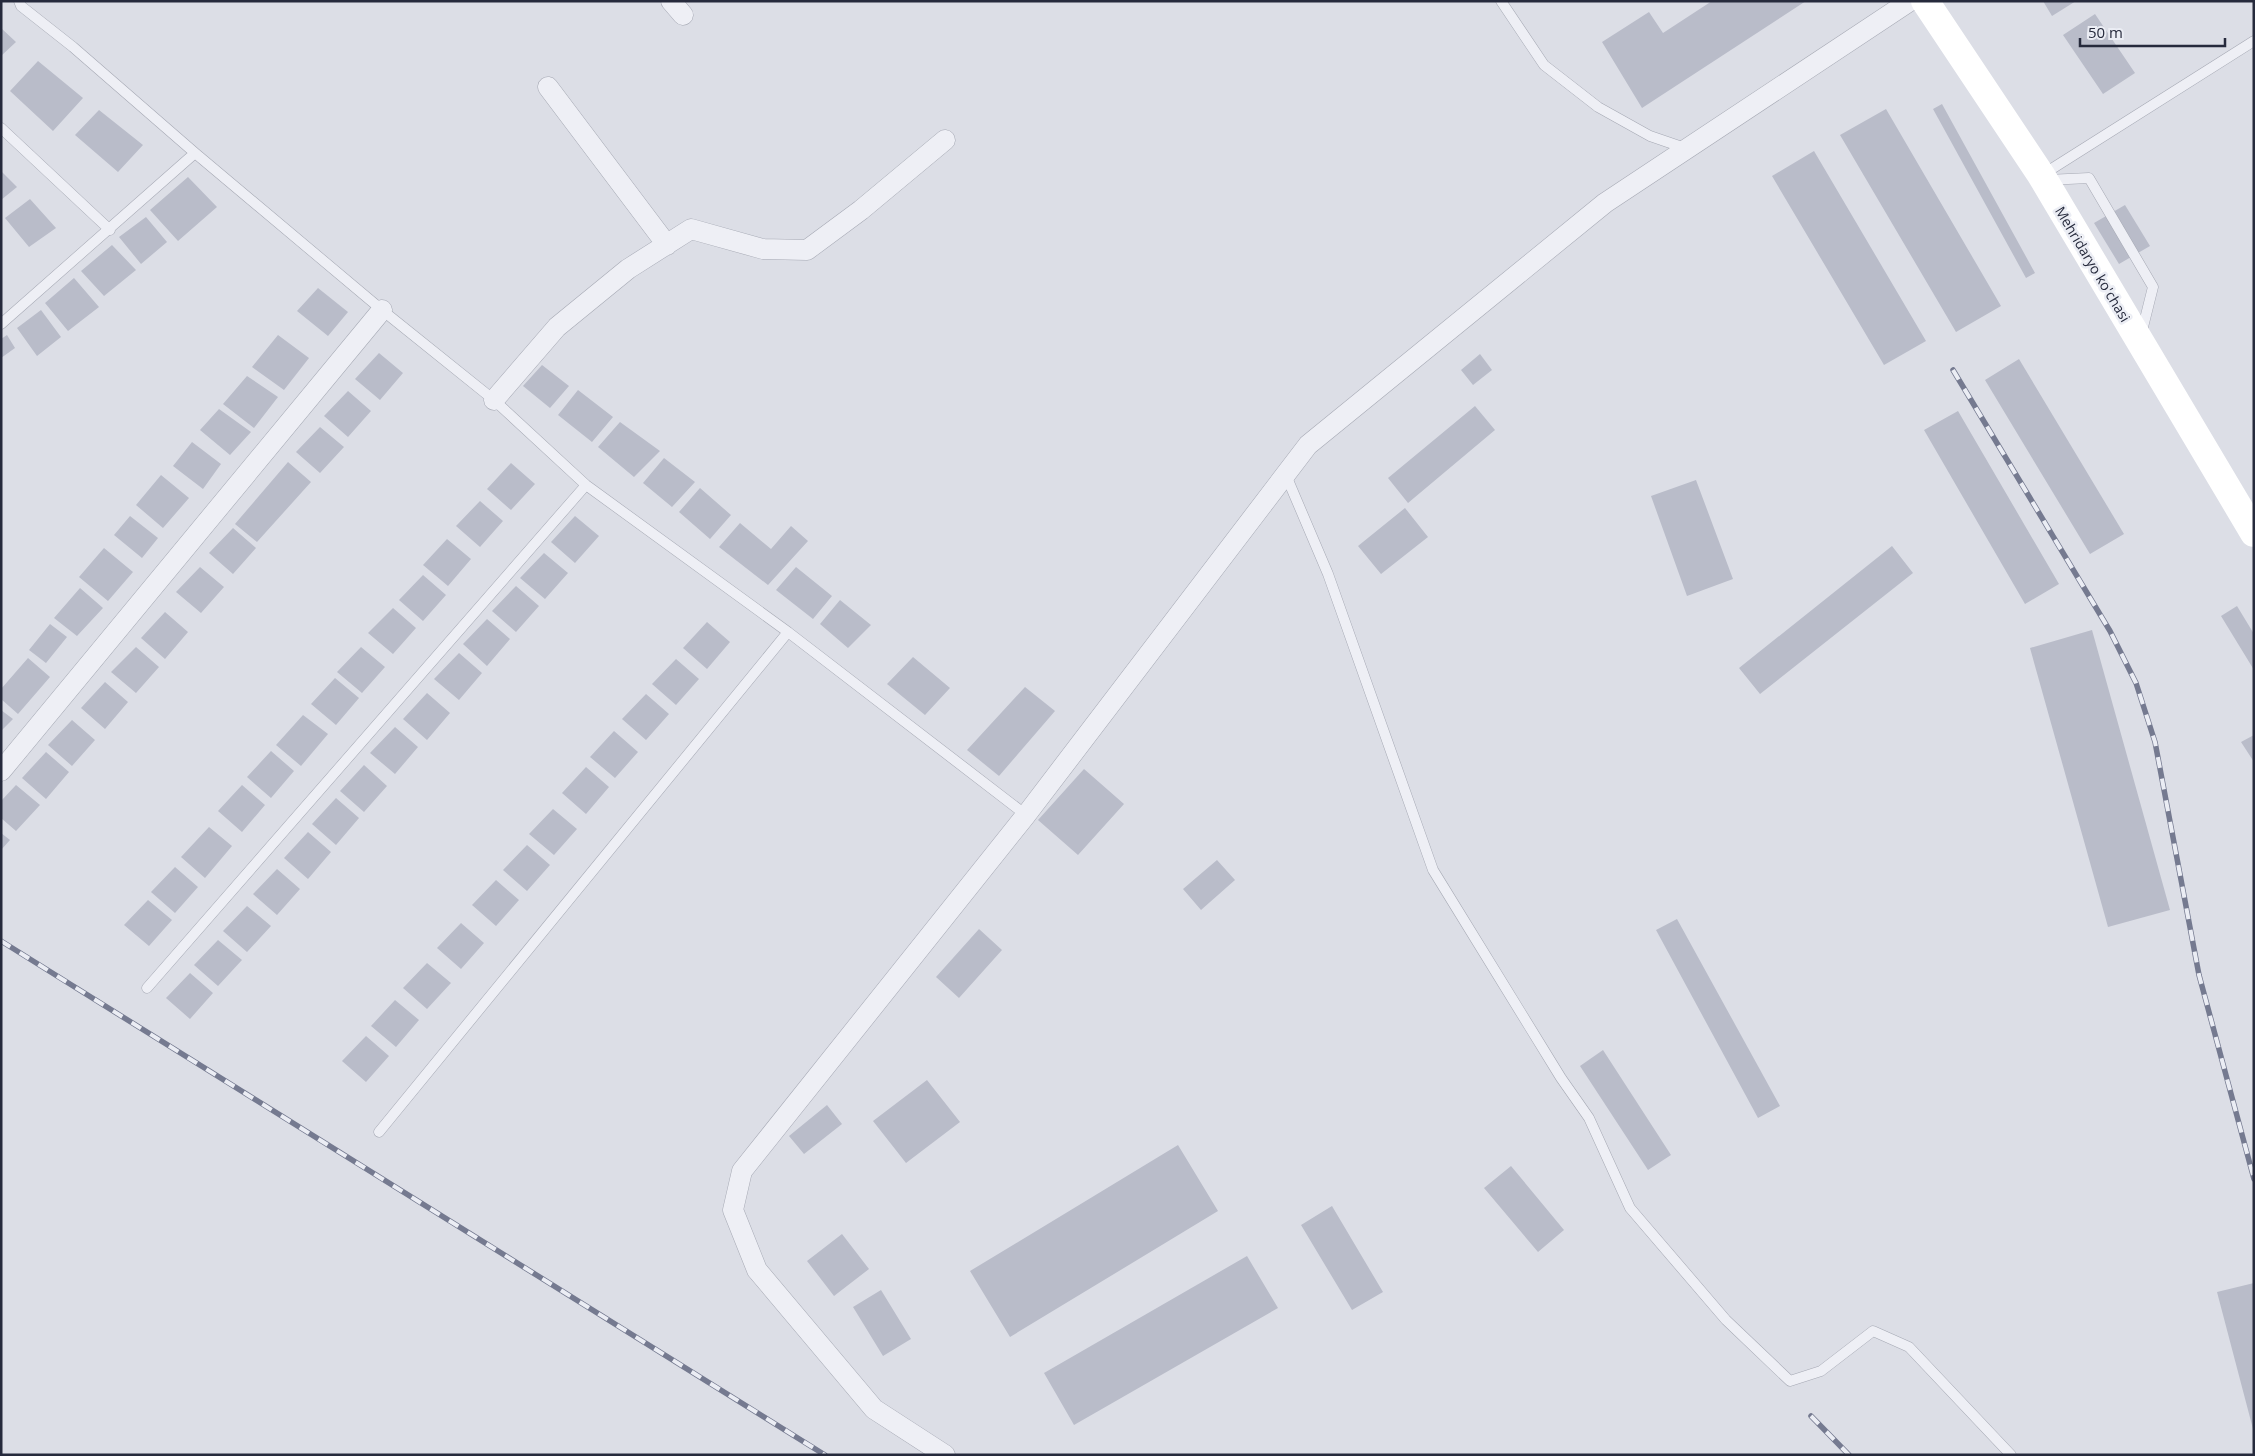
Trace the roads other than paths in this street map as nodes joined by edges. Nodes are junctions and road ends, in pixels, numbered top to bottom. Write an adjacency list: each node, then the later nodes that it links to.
1 (19, 1): 10 (lane)
2 (1501, 1): 9 (lane)
3 (1910, 1): 9 (street)
4 (1925, 1): 11 (main road, Мehridaryo ko'chasi)
5 (2254, 42): 11 (lane)
6 (548, 86): 13 (street)
7 (1, 128): 12 (lane)
8 (945, 140): 13 (street)
9 (1685, 148): 18 (street)
10 (195, 154): 12 (lane); 14 (lane)
11 (2042, 178): 16 (main road, Мehridaryo ko'chasi); 16 (lane)
12 (110, 230): 15 (lane)
13 (667, 245): 17 (street)
14 (382, 310): 17 (lane); 22 (street)
15 (1, 324)
16 (2139, 342): 20 (main road, Мehridaryo ko'chasi)
17 (494, 400): 19 (lane)
18 (1285, 472): 23 (street); 27 (lane)
19 (586, 485): 21 (lane); 24 (lane)
20 (2254, 533)
21 (788, 632): 23 (lane); 25 (lane)
22 (1, 771)
23 (1026, 814): 26 (street)
24 (147, 988)
25 (379, 1132)
26 (945, 1455)
27 (2011, 1455)

